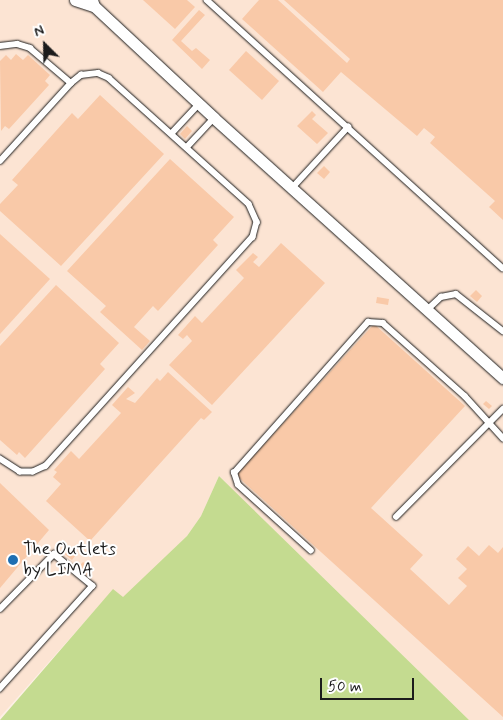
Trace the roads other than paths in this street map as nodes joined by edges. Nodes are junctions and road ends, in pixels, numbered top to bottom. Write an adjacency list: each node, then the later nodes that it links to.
1 (76, 0): 3 (street)
2 (207, 0): 8 (lane)
3 (93, 3): 6 (street)
4 (0, 46): 5 (lane)
5 (71, 83): 9 (lane); 11 (lane)
6 (199, 104): 7 (street); 9 (lane)
7 (214, 118): 10 (lane); 12 (street)
8 (348, 127): 12 (lane); 13 (lane)
9 (172, 134): 10 (lane)
10 (187, 147): 20 (lane)
11 (0, 161)
12 (292, 188): 14 (street)
13 (503, 268)
14 (427, 310): 15 (lane); 16 (street)
15 (503, 331)
16 (503, 378)
17 (503, 409): 18 (lane)
18 (488, 424): 19 (lane); 21 (lane); 22 (lane)
19 (503, 438)
20 (0, 459)
21 (396, 517)
22 (311, 551)
23 (0, 609): 24 (lane)
24 (0, 689)

